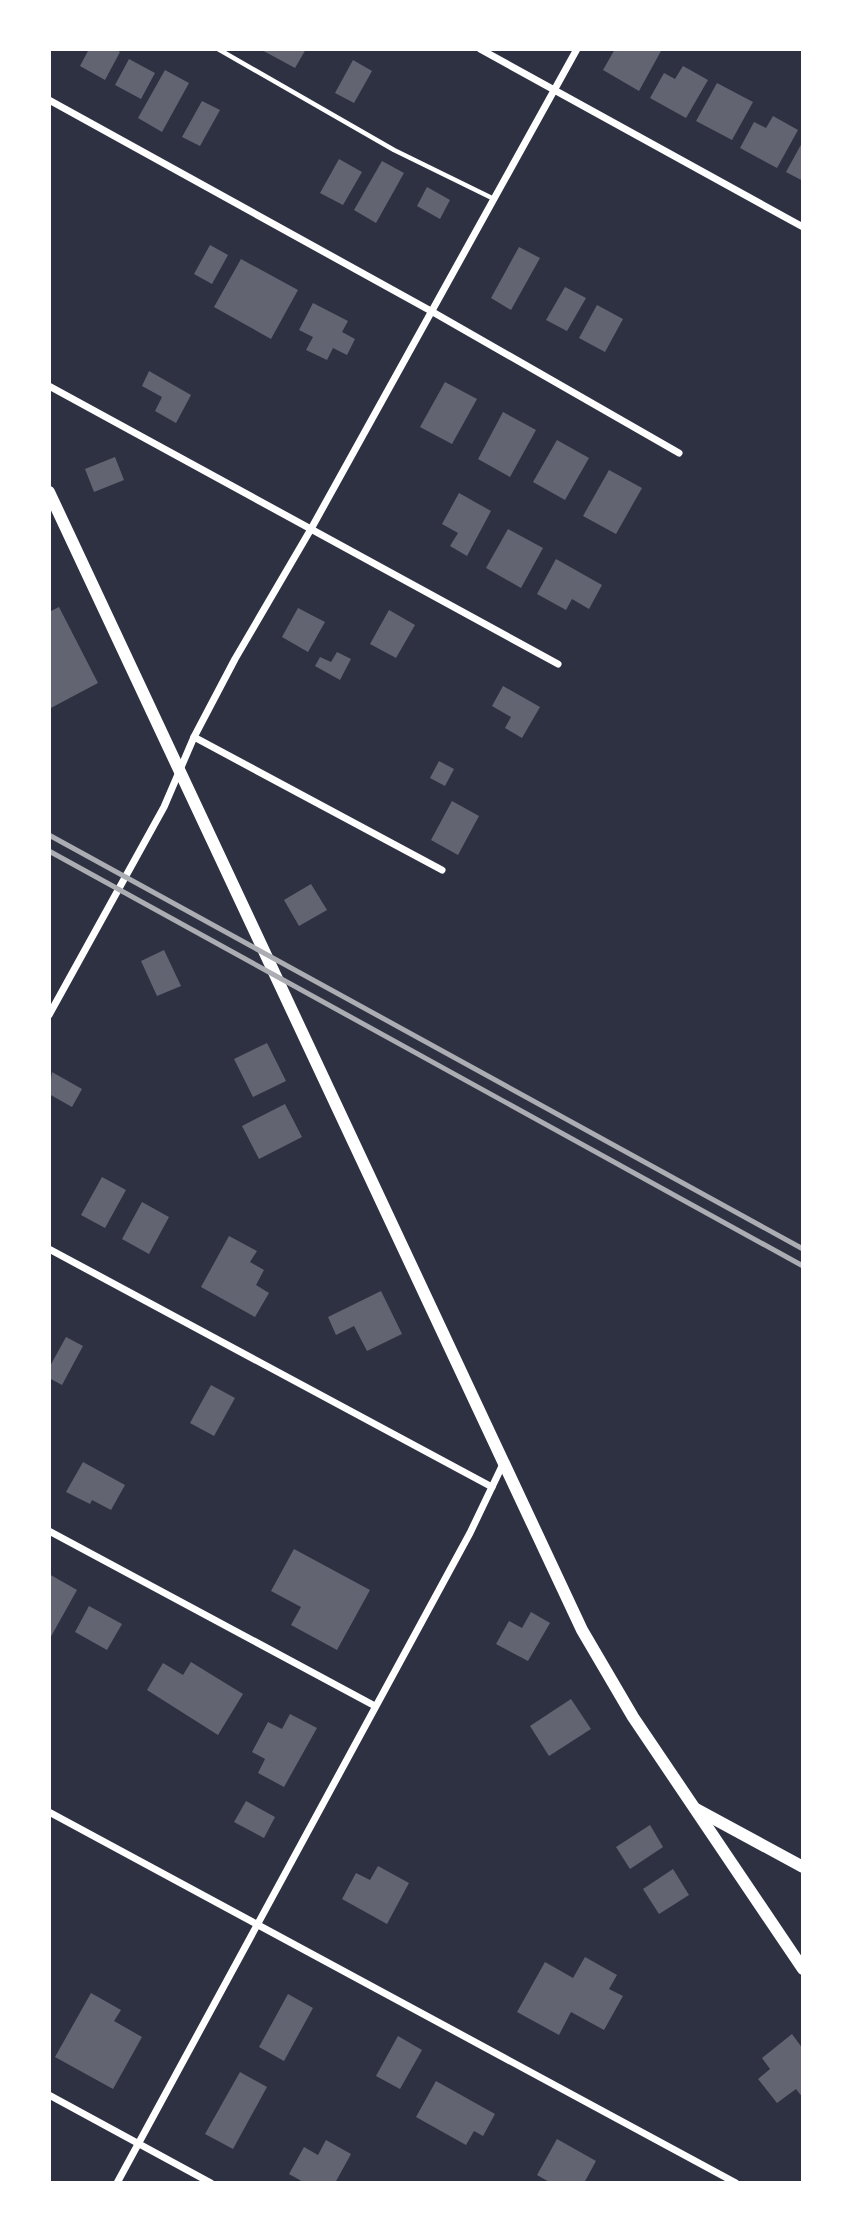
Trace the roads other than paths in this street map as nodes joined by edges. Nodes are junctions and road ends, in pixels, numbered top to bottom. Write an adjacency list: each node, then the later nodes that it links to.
1 (218, 49): 6 (lane)
2 (480, 49): 4 (street)
3 (576, 49): 4 (street)
4 (554, 90): 6 (street); 7 (street)
5 (49, 100): 8 (street)
6 (494, 199): 8 (street)
7 (803, 227)
8 (431, 311): 10 (street); 12 (street)
9 (49, 386): 12 (street)
10 (679, 453)
11 (49, 492): 15 (street)
12 (312, 529): 13 (street); 14 (street)
13 (558, 664)
14 (194, 737): 15 (street); 16 (street)
15 (179, 771): 17 (street); 19 (street)
16 (442, 870)
17 (49, 1014)
18 (49, 1249): 20 (street)
19 (503, 1464): 20 (street); 23 (street)
20 (492, 1487): 22 (street)
21 (49, 1531): 22 (street)
22 (375, 1706): 26 (street)
23 (693, 1808): 25 (street); 27 (street)
24 (49, 1812): 26 (street)
25 (803, 1867)
26 (259, 1925): 29 (street); 32 (street)
27 (803, 1969)
28 (49, 2095): 29 (street)
29 (138, 2144): 30 (street); 31 (street)
30 (117, 2183)
31 (211, 2183)
32 (736, 2183)

